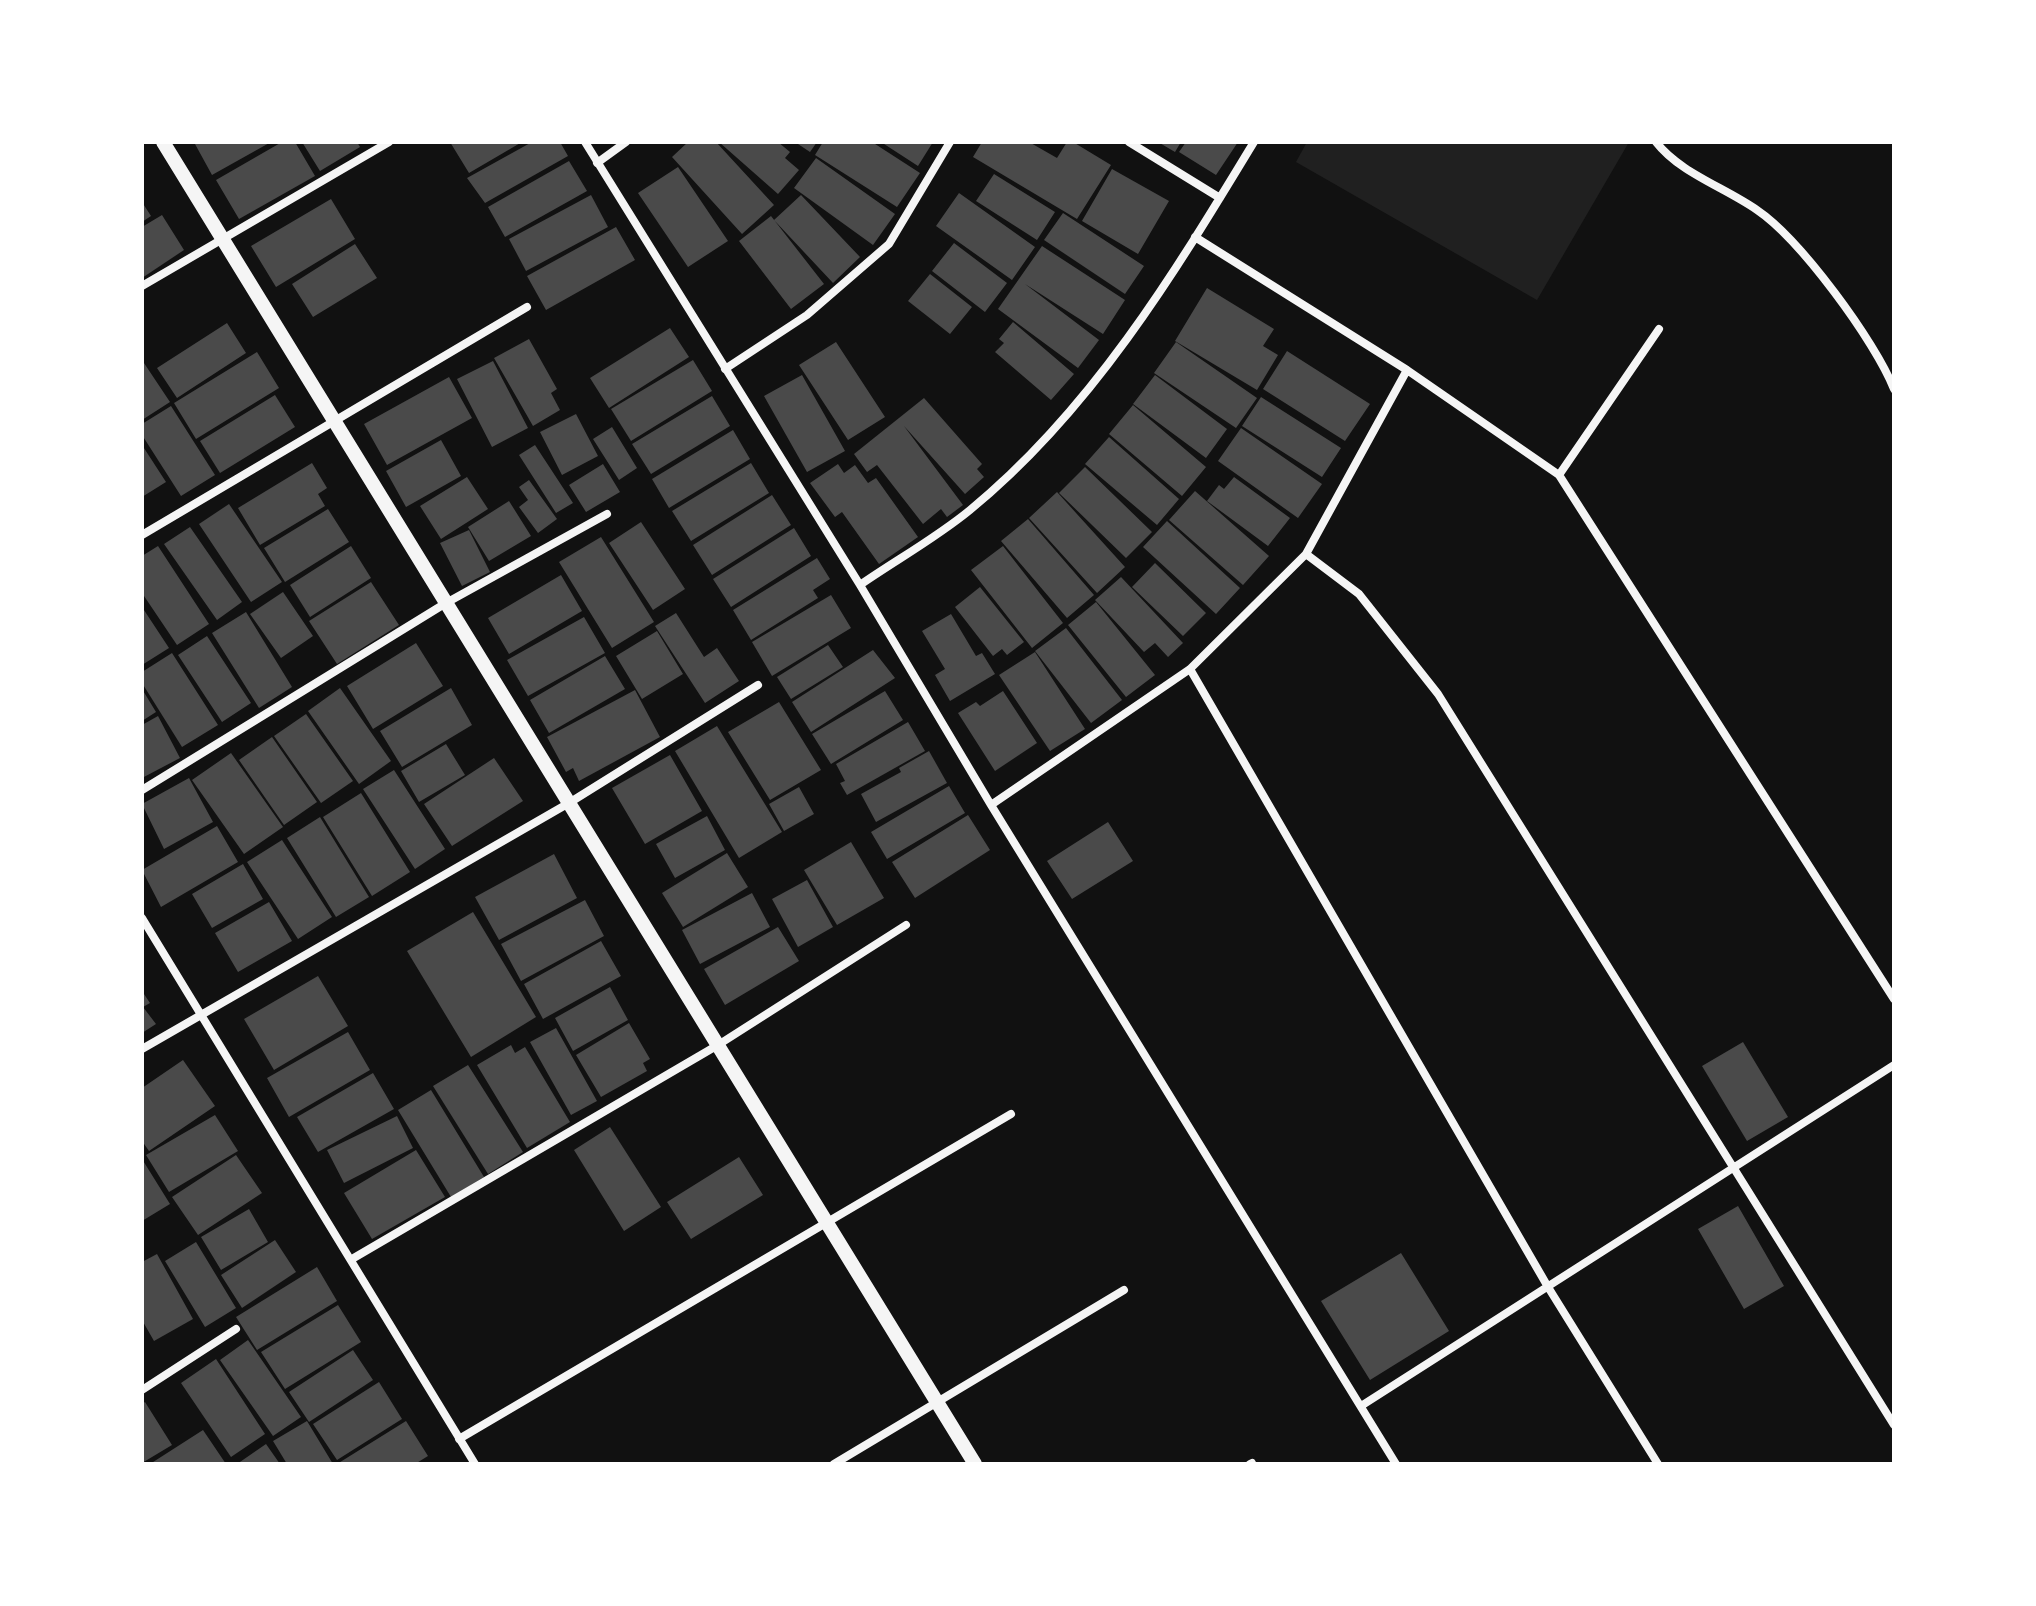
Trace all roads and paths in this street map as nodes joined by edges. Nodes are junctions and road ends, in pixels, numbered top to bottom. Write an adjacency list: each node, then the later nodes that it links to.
1 (163, 142): 12 (street)
2 (389, 142): 12 (street)
3 (585, 142): 9 (street)
4 (626, 142): 9 (street)
5 (950, 142): 16 (street)
6 (1129, 142): 10 (street)
7 (1254, 142): 10 (street)
8 (1656, 142): 18 (street)
9 (597, 163): 16 (street)
10 (1220, 198): 11 (street)
11 (1195, 237): 17 (street); 24 (street)
12 (222, 238): 13 (street); 19 (street)
13 (142, 286)
14 (527, 307): 19 (street)
15 (1659, 329): 20 (street)
16 (725, 369): 24 (street)
17 (1407, 370): 20 (street); 23 (street)
18 (1894, 389)
19 (335, 423): 22 (street); 25 (street)
20 (1559, 475): 33 (street)
21 (607, 514): 25 (street)
22 (142, 535)
23 (1306, 554): 26 (street); 39 (street)
24 (860, 585): 30 (street)
25 (446, 603): 28 (street); 29 (street)
26 (1190, 669): 30 (street); 42 (street)
27 (758, 685): 29 (street)
28 (142, 790)
29 (569, 803): 34 (street); 35 (street)
30 (991, 805): 47 (street)
31 (142, 918): 34 (street)
32 (906, 925): 35 (street)
33 (1894, 999)
34 (201, 1012): 36 (street); 41 (street)
35 (718, 1045): 40 (street); 41 (street)
36 (142, 1049)
37 (1894, 1065): 39 (street)
38 (1011, 1114): 40 (street)
39 (1737, 1169): 42 (street); 48 (street)
40 (826, 1222): 46 (street); 49 (street)
41 (352, 1259): 49 (street)
42 (1548, 1287): 47 (street); 54 (street)
43 (1124, 1290): 46 (street)
44 (236, 1329): 45 (street)
45 (142, 1390)
46 (937, 1402): 51 (street); 52 (street)
47 (1361, 1406): 53 (street)
48 (1894, 1425)
49 (459, 1439): 50 (street)
50 (475, 1464)
51 (834, 1464)
52 (975, 1464)
53 (1396, 1464)
54 (1658, 1464)

